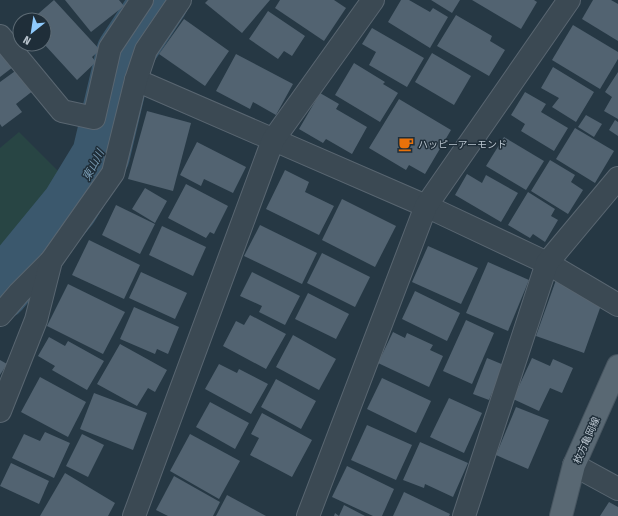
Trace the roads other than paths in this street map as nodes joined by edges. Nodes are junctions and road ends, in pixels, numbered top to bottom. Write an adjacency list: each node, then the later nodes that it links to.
1 (142, 0): 5 (street)
2 (180, 0): 6 (street)
3 (373, 0): 7 (street)
4 (569, 0): 9 (street)
5 (0, 36)
6 (136, 80): 7 (street); 10 (street)
7 (273, 140): 9 (street); 18 (street)
8 (618, 178): 11 (street)
9 (426, 206): 11 (street); 19 (street)
10 (51, 261): 13 (street); 15 (street)
11 (547, 263): 12 (street); 20 (street)
12 (618, 305)
13 (0, 315)
14 (618, 366): 16 (main road, 枚方亀岡線)
15 (0, 411)
16 (574, 465): 17 (street); 21 (main road, 枚方亀岡線)
17 (618, 489)
18 (134, 516)
19 (308, 516)
20 (464, 516)
21 (561, 516)

